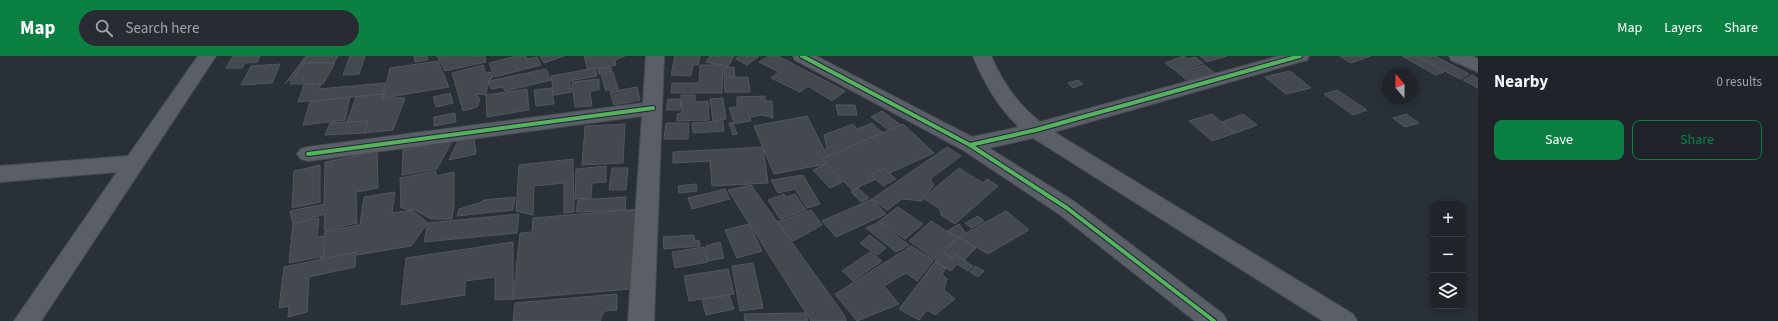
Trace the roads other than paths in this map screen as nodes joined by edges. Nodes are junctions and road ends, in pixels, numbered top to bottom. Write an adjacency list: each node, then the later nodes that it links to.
1 (207, 56): 12 (street)
2 (655, 56): 8 (street)
3 (802, 56): 10 (street)
4 (982, 56): 9 (street)
5 (1300, 56): 9 (street)
6 (1458, 56): 7 (street)
7 (1478, 66)
8 (653, 108): 11 (street); 15 (street)
9 (1036, 130): 10 (street); 17 (street)
10 (970, 145): 16 (street)
11 (308, 154)
12 (133, 163): 13 (street); 14 (street)
13 (0, 174)
14 (26, 321)
15 (641, 321)
16 (1214, 321)
17 (1344, 321)

